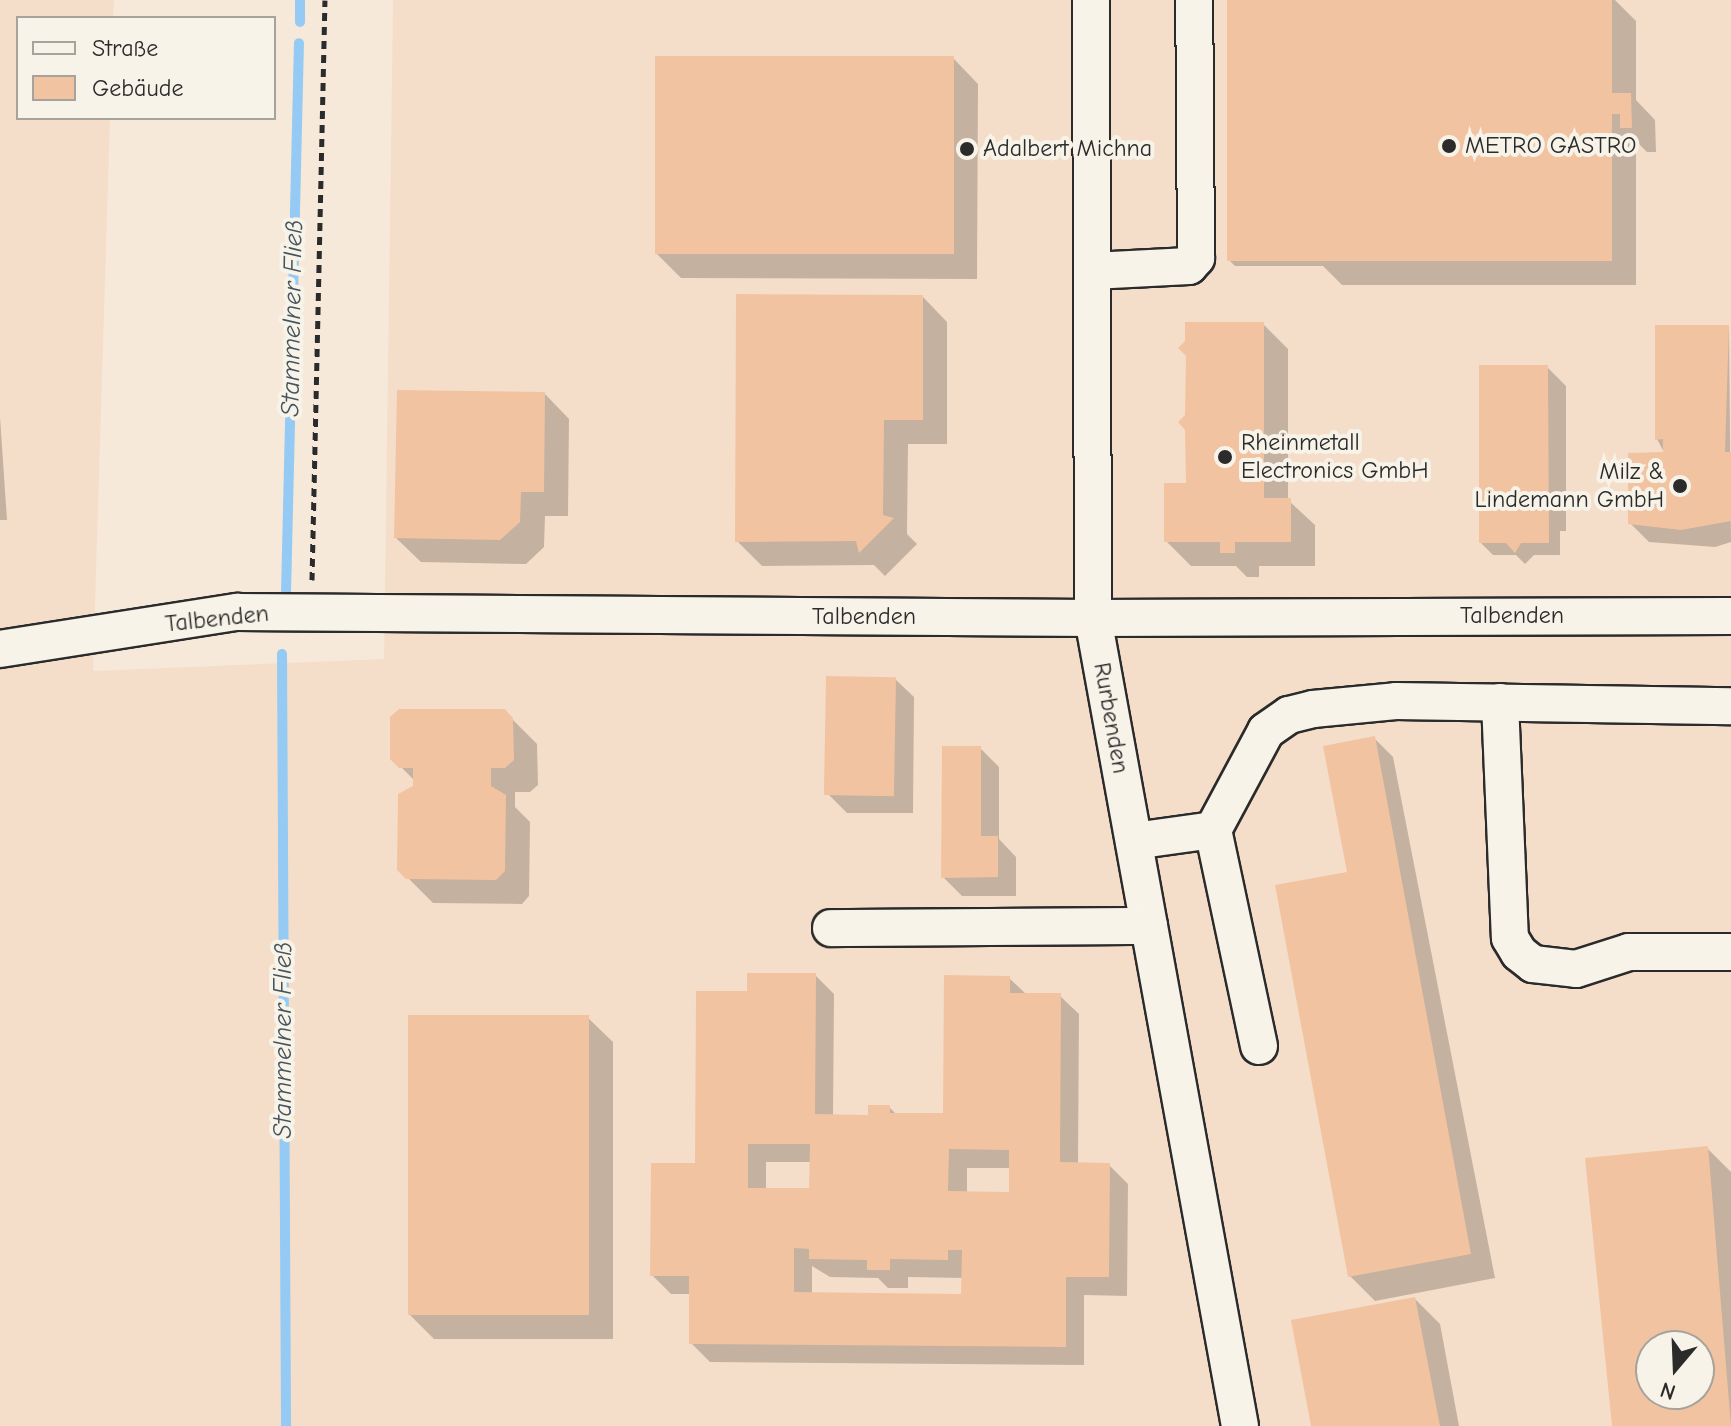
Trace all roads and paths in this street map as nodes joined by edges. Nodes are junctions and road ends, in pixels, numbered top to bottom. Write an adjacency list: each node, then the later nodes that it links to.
1 (325, 0): 5 (path)
2 (1091, 0): 4 (street, Rurbenden)
3 (1194, 0): 4 (street)
4 (1092, 271): 7 (street, Rurbenden)
5 (311, 613): 7 (street, Talbenden); 8 (street, Talbenden)
6 (1731, 616): 7 (street, Talbenden)
7 (1093, 618): 12 (street, Rurbenden)
8 (0, 649)
9 (1500, 702): 10 (street); 11 (street); 15 (street)
10 (1731, 706)
11 (1213, 830): 12 (street); 16 (street)
12 (1134, 841): 13 (street, Rurbenden)
13 (1149, 926): 14 (street); 17 (street, Rurbenden)
14 (831, 928)
15 (1731, 952)
16 (1259, 1046)
17 (1240, 1426)

